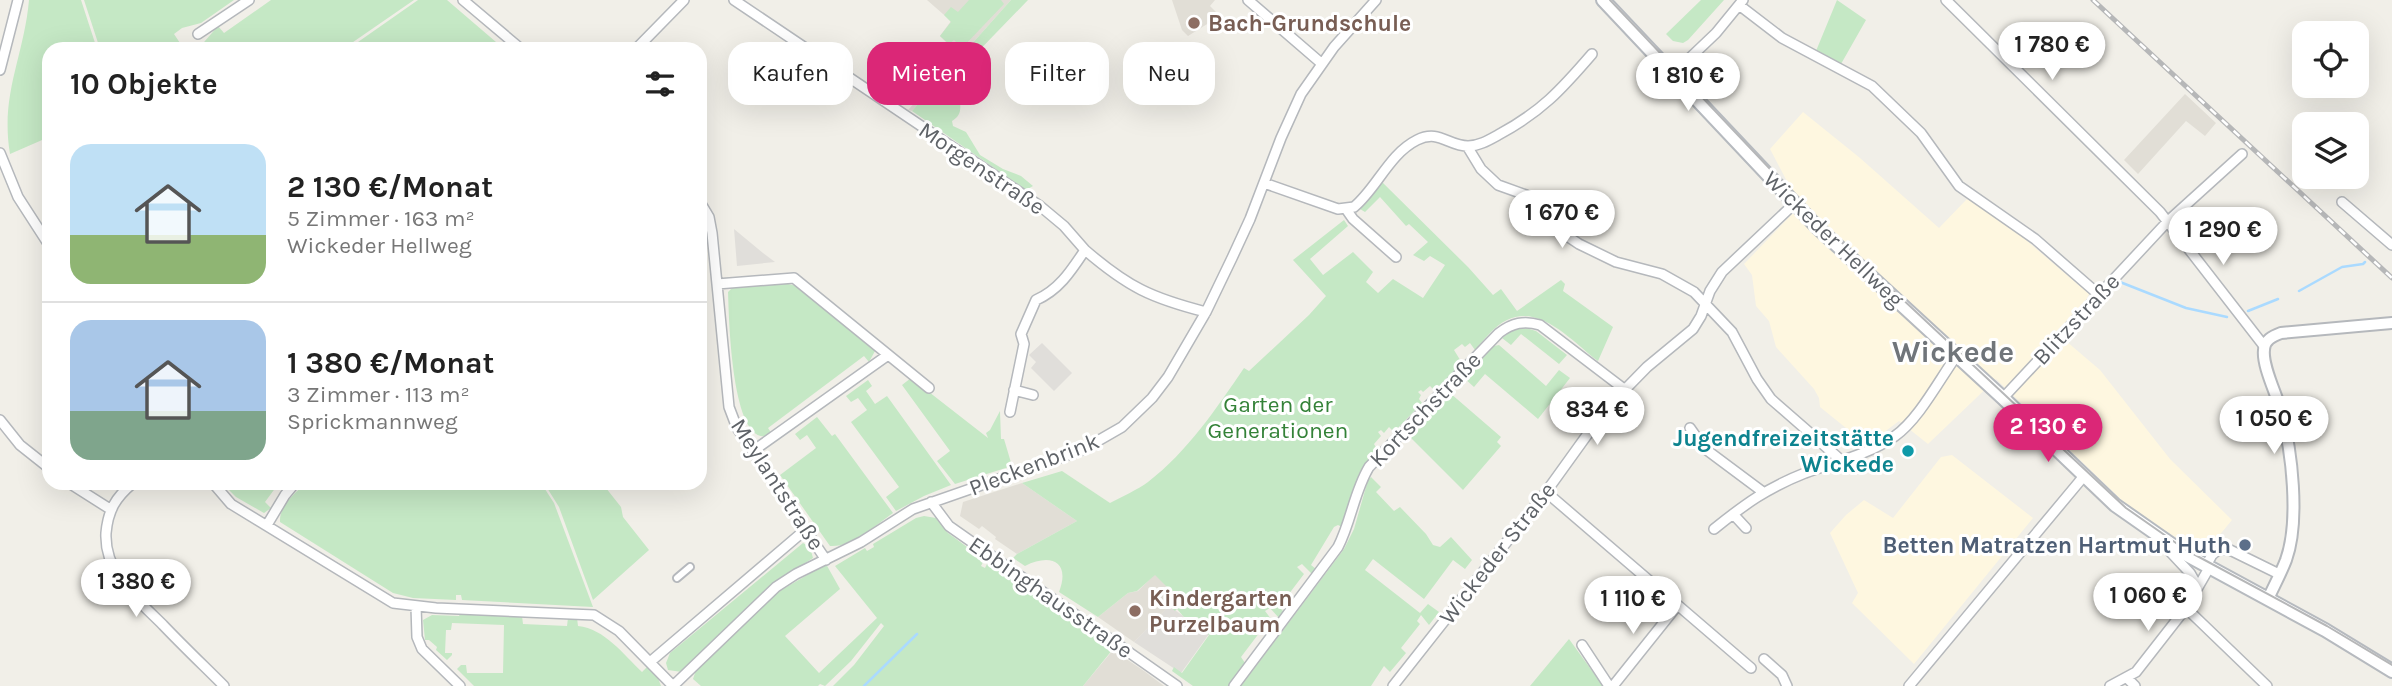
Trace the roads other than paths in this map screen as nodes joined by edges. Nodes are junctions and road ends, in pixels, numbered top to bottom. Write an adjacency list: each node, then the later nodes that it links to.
1 (18, 0): 16 (street)
2 (249, 0): 11 (street)
3 (463, 0): 12 (street)
4 (684, 0): 13 (street)
5 (734, 0): 29 (street, Morgenstraße)
6 (1248, 0): 15 (street)
7 (1376, 0): 15 (street, Pleckenbrink)
8 (1604, 0): 17 (main road, Wickeder Hellweg)
9 (1946, 0): 26 (street)
10 (1740, 3): 17 (street); 32 (street)
11 (198, 34)
12 (509, 42)
13 (643, 42)
14 (1592, 54): 18 (street)
15 (1321, 63): 21 (street, Pleckenbrink)
16 (0, 70)
17 (1674, 73): 23 (main road, Wickeder Hellweg)
18 (1467, 146): 24 (street); 33 (street)
19 (0, 153): 27 (street)
20 (2242, 154): 26 (street, Blitzstraße)
21 (1264, 183): 24 (street); 34 (street, Pleckenbrink)
22 (2342, 202): 28 (street)
23 (1794, 204): 33 (street, Wickeder Straße); 38 (main road, Wickeder Hellweg)
24 (1346, 209): 30 (street)
25 (707, 214): 31 (street, Meylantstraße)
26 (2168, 221): 32 (street, Blitzstraße); 36 (street)
27 (42, 234)
28 (2392, 245)
29 (1084, 250): 34 (street, Morgenstraße); 41 (street)
30 (1396, 257)
31 (717, 284): 37 (street); 47 (street, Meylantstraße)
32 (2098, 294): 43 (street, Blitzstraße)
33 (1706, 303): 40 (street, Wickeder Straße); 48 (street)
34 (1206, 312): 57 (street, Pleckenbrink)
35 (2392, 323): 36 (street)
36 (2264, 346): 68 (street)
37 (888, 355): 39 (street); 47 (street)
38 (1957, 355): 43 (main road, Wickeder Hellweg); 48 (street)
39 (929, 388)
40 (1624, 389): 55 (street, Wickeder Straße); 85 (street, Kortschstraße)
41 (1014, 390): 42 (street); 44 (street)
42 (1033, 395)
43 (2003, 398): 50 (main road, Wickeder Hellweg)
44 (1010, 412)
45 (0, 421): 49 (street)
46 (1690, 428): 56 (street)
47 (753, 451): 63 (street, Meylantstraße)
48 (1842, 461): 56 (street)
49 (42, 462)
50 (2084, 476): 64 (main road, Wickeder Hellweg); 89 (street)
51 (80, 490): 58 (street)
52 (125, 490): 58 (street)
53 (219, 490): 60 (street)
54 (289, 490): 60 (street)
55 (1546, 492): 73 (street); 86 (street, Wickeder Straße)
56 (1763, 492): 59 (street)
57 (931, 502): 65 (street, Pleckenbrink); 84 (street, Ebbinghausstraße)
58 (110, 509): 81 (street)
59 (1733, 514): 61 (street); 62 (street)
60 (267, 525): 72 (street)
61 (1746, 528)
62 (1714, 529)
63 (805, 530): 65 (street, Meylantstraße); 77 (street)
64 (2154, 535): 66 (main road, Wickeder Hellweg); 70 (street)
65 (826, 560): 83 (street, Pleckenbrink)
66 (2211, 562): 68 (street, Wickeder Hellweg); 70 (street); 71 (main road, Wickeder Hellweg)
67 (690, 566): 69 (street)
68 (2279, 574): 71 (street)
69 (677, 578)
70 (2198, 587): 74 (street)
71 (2267, 599): 79 (main road, Wickeder Hellweg)
72 (416, 606): 77 (street); 82 (street)
73 (1677, 606): 78 (street); 87 (street)
74 (2186, 608): 80 (street); 92 (street)
75 (1582, 645): 87 (street)
76 (1764, 659): 88 (street)
77 (650, 662): 83 (street)
78 (1751, 668)
79 (2392, 671)
80 (2123, 679): 90 (street); 91 (street)
81 (224, 686)
82 (460, 686)
83 (673, 686)
84 (1177, 686)
85 (1234, 686)
86 (1393, 686)
87 (1611, 686)
88 (1787, 686)
89 (1909, 686)
90 (2110, 686)
91 (2135, 686)
92 (2267, 686)

